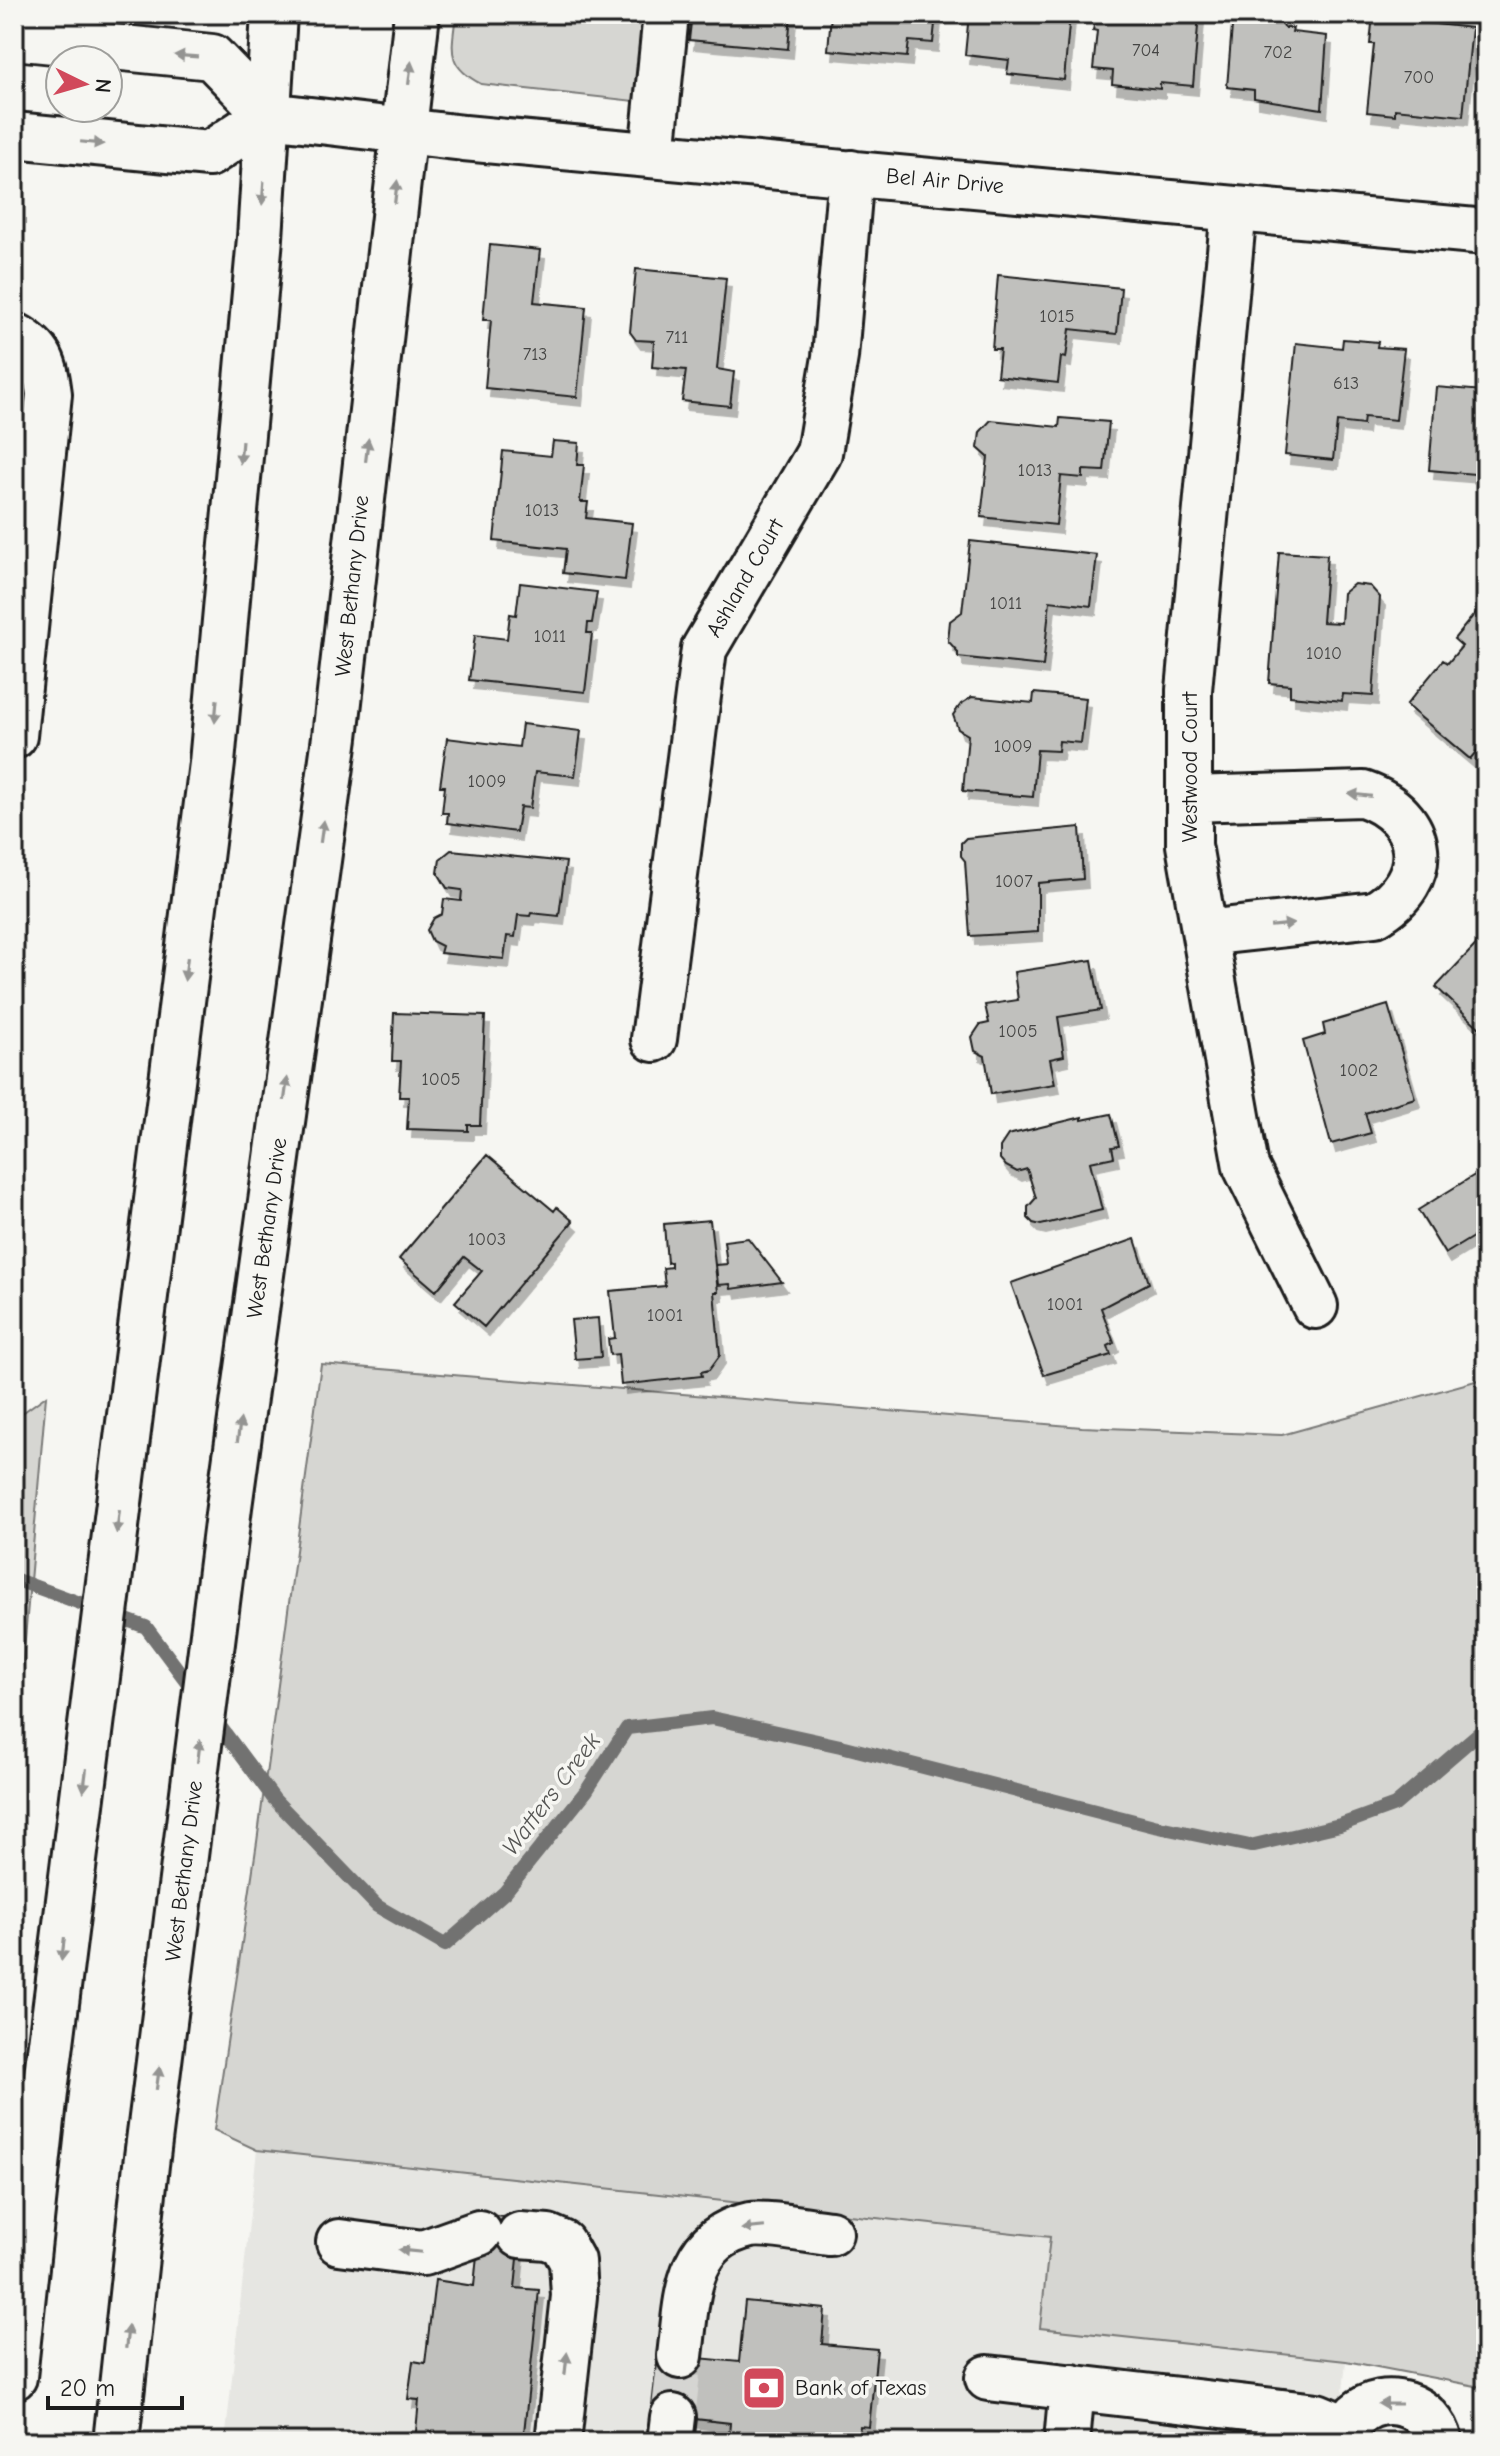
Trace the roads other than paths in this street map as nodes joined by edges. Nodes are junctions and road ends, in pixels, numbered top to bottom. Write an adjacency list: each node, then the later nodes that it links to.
1 (274, 14): 5 (main road)
2 (417, 14): 6 (main road, West Bethany Drive, one-way to 2)
3 (666, 14): 8 (main road)
4 (14, 37): 5 (main road, one-way to 4)
5 (268, 115): 6 (main road, Bel Air Drive); 7 (main road, one-way to 5); 21 (main road, one-way to 21)
6 (403, 131): 8 (main road, Bel Air Drive); 25 (main road, West Bethany Drive, one-way to 6)
7 (14, 135)
8 (652, 154): 9 (main road, Bel Air Drive)
9 (851, 173): 10 (main road, Bel Air Drive); 16 (main road, Ashland Court)
10 (1234, 209): 11 (main road, Bel Air Drive); 14 (main road, Westwood Court)
11 (1486, 232)
12 (14, 335): 13 (main road)
13 (14, 736)
14 (1189, 799): 15 (main road, Westwood Court); 15 (main road, one-way to 14)
15 (1205, 933): 17 (main road, Westwood Court)
16 (654, 1039)
17 (1315, 1306)
18 (830, 2233): 20 (main road, one-way to 20)
19 (339, 2242): 26 (main road, one-way to 19)
20 (680, 2356)
21 (14, 2377)
22 (988, 2378): 23 (main road)
23 (1072, 2387): 24 (main road); 27 (main road)
24 (1343, 2435): 28 (main road, one-way to 24)
25 (116, 2442)
26 (558, 2442)
27 (1067, 2442)
28 (1440, 2442)

